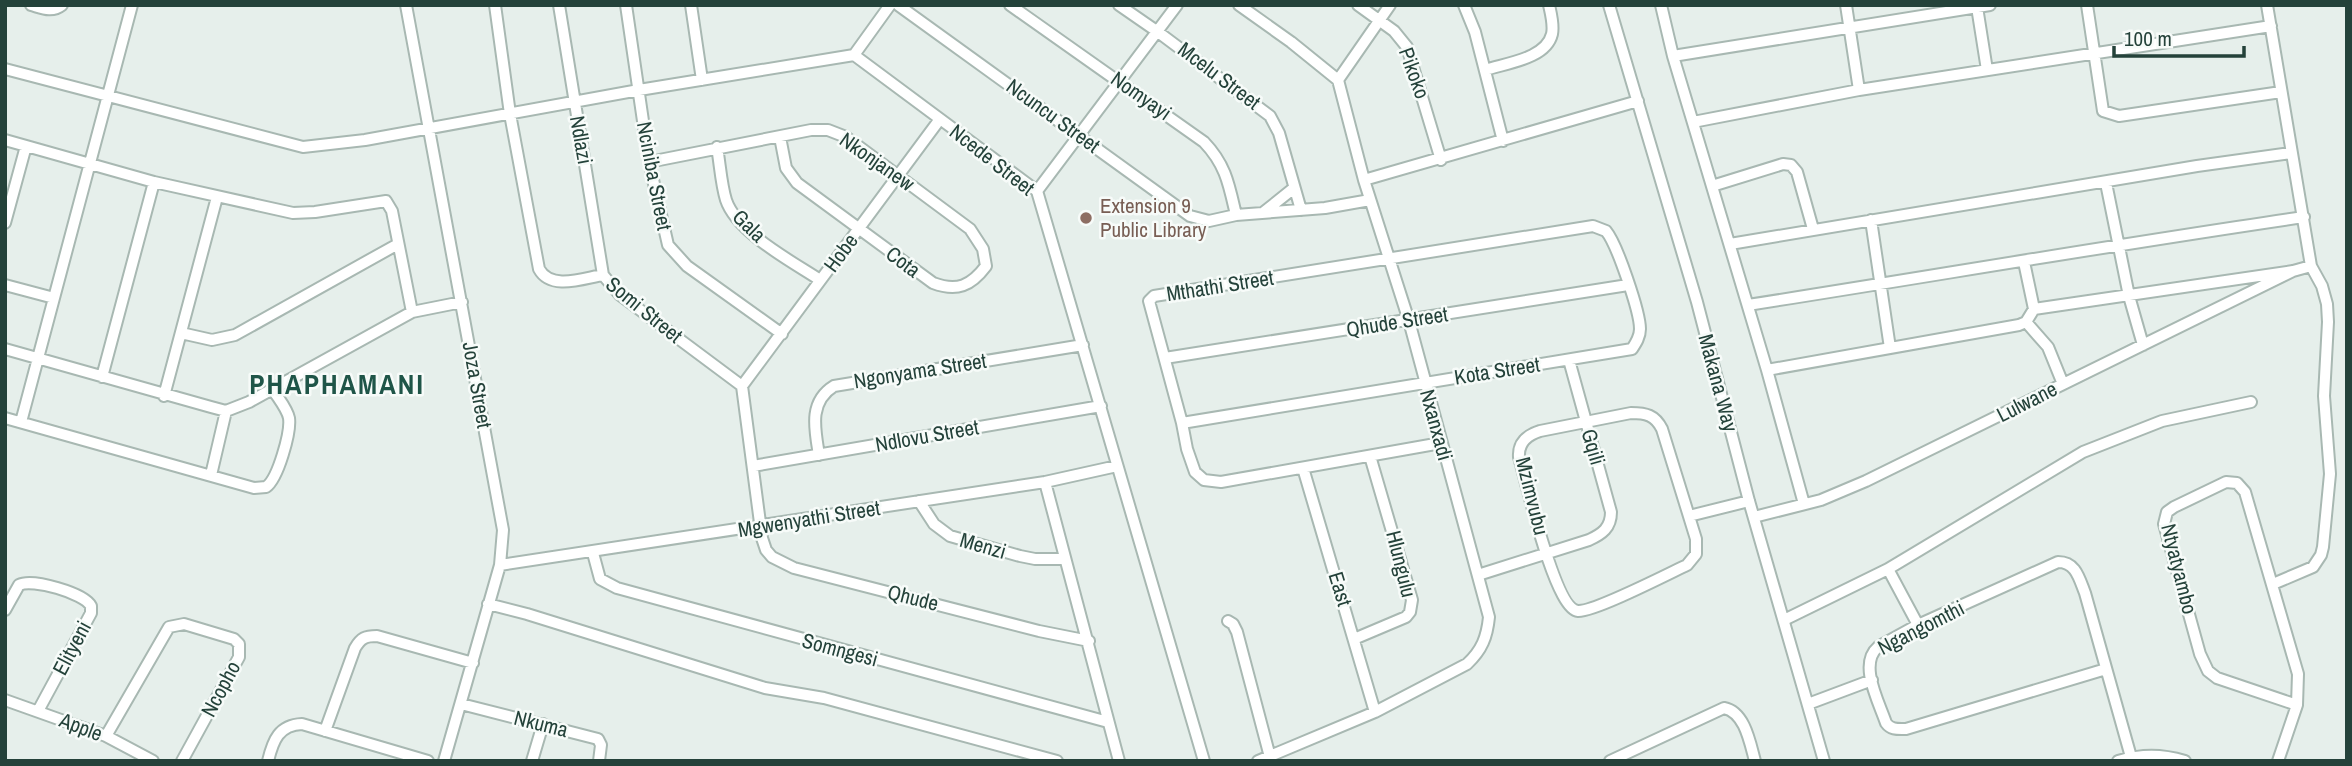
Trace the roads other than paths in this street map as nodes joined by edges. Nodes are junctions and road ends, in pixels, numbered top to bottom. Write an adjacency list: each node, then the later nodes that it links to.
1 (31, 5): 2 (street)
2 (62, 5)
3 (132, 5): 42 (street)
4 (406, 5): 48 (street, Joza Street)
5 (495, 5): 45 (street, Somi Street)
6 (559, 5): 44 (street, Ndlazi)
7 (626, 5): 39 (street, Nciniba Street)
8 (890, 5): 31 (street)
9 (898, 5): 49 (street, Ncuncu Street)
10 (1010, 5): 38 (street, Nomyayi)
11 (1119, 5): 29 (street, Mcelu Street)
12 (1177, 5): 29 (street)
13 (1240, 5): 37 (street)
14 (1357, 5): 26 (street, Pikoko)
15 (1390, 5): 26 (street)
16 (1464, 5): 34 (street)
17 (1549, 5): 34 (street)
18 (1609, 5): 43 (street, Makana Way)
19 (1661, 5): 32 (street)
20 (1846, 5): 28 (street)
21 (1990, 5): 25 (street)
22 (2087, 5): 30 (street)
23 (2267, 5): 27 (street)
24 (693, 6): 36 (street)
25 (1977, 7): 28 (street); 35 (street)
26 (1380, 20): 37 (street); 56 (street, Pikoko)
27 (2271, 26): 30 (street); 41 (street)
28 (1849, 28): 32 (street); 40 (street)
29 (1158, 32): 38 (street); 64 (street, Mcelu Street)
30 (2095, 54): 35 (street); 41 (street)
31 (854, 55): 36 (street); 46 (street, Ncede Street)
32 (1673, 56): 47 (street)
33 (5, 69): 42 (street)
34 (1485, 70): 52 (street)
35 (1987, 70): 40 (street)
36 (702, 79): 39 (street)
37 (1338, 80): 60 (street, Nxanxadi)
38 (1121, 82): 49 (street); 70 (street, Nomyayi)
39 (639, 90): 44 (street); 57 (street, Nciniba Street)
40 (1859, 90): 47 (street)
41 (2281, 92): 55 (street)
42 (106, 96): 48 (street); 58 (street)
43 (1637, 102): 52 (street); 130 (street, Makana Way)
44 (574, 103): 45 (street); 85 (street, Ndlazi)
45 (510, 114): 48 (street); 85 (street, Somi Street)
46 (940, 119): 59 (street, Hobe); 65 (street, Ncede Street)
47 (1693, 122): 63 (street)
48 (429, 127): 92 (street, Joza Street)
49 (1079, 134): 65 (street); 70 (street, Ncuncu Street)
50 (780, 137): 54 (street, Nkonjanew); 59 (street, Nkonjanew); 75 (street, Cota)
51 (5, 140): 53 (street)
52 (1503, 141): 56 (street)
53 (26, 146): 58 (street); 73 (street)
54 (717, 147): 57 (street, Nkonjanew); 86 (street, Gala)
55 (2291, 153): 62 (street); 71 (street)
56 (1441, 160): 60 (street)
57 (649, 162): 99 (street, Nciniba Street)
58 (90, 164): 61 (street); 91 (street)
59 (897, 176): 75 (street, Hobe); 82 (street, Nkonjanew)
60 (1364, 180): 67 (street, Nxanxadi)
61 (154, 182): 66 (street); 108 (street)
62 (2106, 183): 72 (street); 79 (street)
63 (1712, 186): 76 (street); 78 (street)
64 (1294, 188): 68 (street, Mcelu Street); 69 (street)
65 (1037, 191): 100 (street, Ncede Street)
66 (217, 197): 77 (street); 98 (street)
67 (1370, 200): 68 (street); 80 (street, Nxanxadi)
68 (1301, 210): 69 (street)
69 (1264, 212): 70 (street)
70 (1236, 215)
71 (2304, 216): 79 (street); 83 (street)
72 (1871, 220): 76 (street); 89 (street)
73 (5, 223)
74 (1593, 226): 80 (street, Mthathi Street); 88 (street, Kota Street)
75 (859, 228): 82 (street, Cota); 86 (street, Hobe)
76 (1813, 229): 78 (street)
77 (398, 244): 95 (street); 98 (street)
78 (1730, 244): 93 (street)
79 (2117, 244): 81 (street); 90 (street)
80 (1390, 259): 96 (street, Nxanxadi); 105 (street, Mthathi Street)
81 (2024, 262): 89 (street); 94 (street)
82 (986, 266)
83 (2311, 266): 84 (street); 141 (street)
84 (2293, 271): 90 (street); 101 (street, Lulwane)
85 (603, 275): 111 (street, Somi Street)
86 (820, 280): 99 (street, Hobe)
87 (5, 285): 91 (street)
88 (1628, 285): 96 (street, Qhude Street); 106 (street, Kota Street)
89 (1881, 285): 93 (street); 102 (street)
90 (2129, 296): 94 (street); 101 (street)
91 (54, 298): 104 (street)
92 (462, 302): 95 (street); 138 (street, Joza Street)
93 (1748, 306): 107 (street)
94 (2034, 309): 97 (street)
95 (412, 312): 112 (street)
96 (1409, 321): 105 (street, Qhude Street); 109 (street, Nxanxadi)
97 (2026, 322): 102 (street); 110 (street)
98 (181, 333): 113 (street)
99 (782, 334): 111 (street, Hobe)
100 (1083, 345): 115 (street, Ncede Street); 122 (street, Ngonyama Street)
101 (2143, 345): 110 (street, Lulwane)
102 (1890, 348): 107 (street)
103 (5, 349): 104 (street)
104 (38, 358): 108 (street); 118 (street)
105 (1165, 358): 119 (street, Mthathi Street)
106 (1569, 360): 109 (street, Kota Street); 120 (street, Gqili)
107 (1767, 370): 131 (street)
108 (102, 377): 113 (street)
109 (1425, 383): 119 (street, Kota Street); 121 (street, Nxanxadi)
110 (2063, 384): 131 (street, Lulwane)
111 (742, 386): 124 (street)
112 (272, 388): 116 (street); 127 (street)
113 (164, 396): 116 (street)
114 (2251, 402): 139 (street)
115 (1101, 406): 122 (street, Ndlovu Street); 125 (street, Ncede Street)
116 (226, 411): 127 (street)
117 (5, 418): 118 (street)
118 (21, 422): 127 (street)
119 (1182, 423): 126 (street, Mthathi Street)
120 (1586, 423): 132 (street, Mzimvubu); 136 (street, Gqili); 136 (street, Mzimvubu)
121 (1441, 443): 123 (street, Mthathi Street); 140 (street, Nxanxadi)
122 (819, 455): 124 (street, Ndlovu Street)
123 (1370, 456): 126 (street, Mthathi Street); 147 (street, Hlungulu)
124 (753, 466): 134 (street)
125 (1117, 467): 128 (street, Mgwenyathi Street); 173 (street, Ncede Street)
126 (1303, 468): 147 (street, East)
127 (211, 475)
128 (1045, 482): 129 (street, Mgwenyathi Street); 137 (street)
129 (919, 501): 134 (street, Mgwenyathi Street); 137 (street, Menzi)
130 (1749, 501): 132 (street); 133 (street, Makana Way)
131 (1804, 505): 133 (street, Lulwane)
132 (1689, 516): 136 (street, Mzimvubu)
133 (1754, 517): 144 (street, Makana Way)
134 (760, 526): 135 (street, Mgwenyathi Street); 148 (street, Qhude)
135 (593, 553): 138 (street, Mgwenyathi Street); 158 (street, Somngesi)
136 (1546, 554): 140 (street)
137 (1064, 559): 148 (street)
138 (499, 565): 142 (street, Joza Street)
139 (1888, 569): 144 (street); 146 (street)
140 (1478, 575): 157 (street, Nxanxadi)
141 (2273, 584): 155 (street, Ntyatyambo); 155 (street, Ntyatyambo)
142 (488, 604): 149 (street, Joza Street); 171 (street)
143 (5, 610): 156 (street, Elityeni)
144 (1784, 620): 154 (street, Makana Way)
145 (1228, 621): 162 (street)
146 (1918, 625): 150 (street, Ngangomthi); 151 (street, Ngangomthi)
147 (1354, 639): 157 (street, East)
148 (1089, 641): 158 (street)
149 (472, 663): 153 (street, Joza Street); 160 (street)
150 (2106, 669): 151 (street, Ngangomthi); 163 (street, Ngangomthi)
151 (1872, 680): 154 (street)
152 (5, 700): 156 (street, Apple)
153 (461, 704): 159 (street, Nkuma); 168 (street, Joza Street)
154 (1808, 704): 177 (street, Makana Way)
155 (2297, 705): 180 (street, Ntyatyambo)
156 (38, 711): 161 (street, Apple)
157 (1374, 712): 162 (street, Nxanxadi)
158 (1108, 722): 172 (street)
159 (543, 724): 169 (street); 170 (street, Nkuma)
160 (325, 731): 166 (street); 167 (street)
161 (106, 736): 164 (street, Apple); 165 (street, Ncopho)
162 (1270, 757): 174 (street, Nxanxadi)
163 (2131, 757): 178 (street); 179 (street)
164 (153, 761)
165 (182, 761)
166 (268, 761)
167 (428, 761)
168 (444, 761)
169 (532, 761)
170 (598, 761)
171 (1057, 761)
172 (1119, 761)
173 (1203, 761)
174 (1258, 761)
175 (1610, 761): 176 (street)
176 (1755, 761)
177 (1824, 761)
178 (2118, 761)
179 (2185, 761)
180 (2278, 761)

